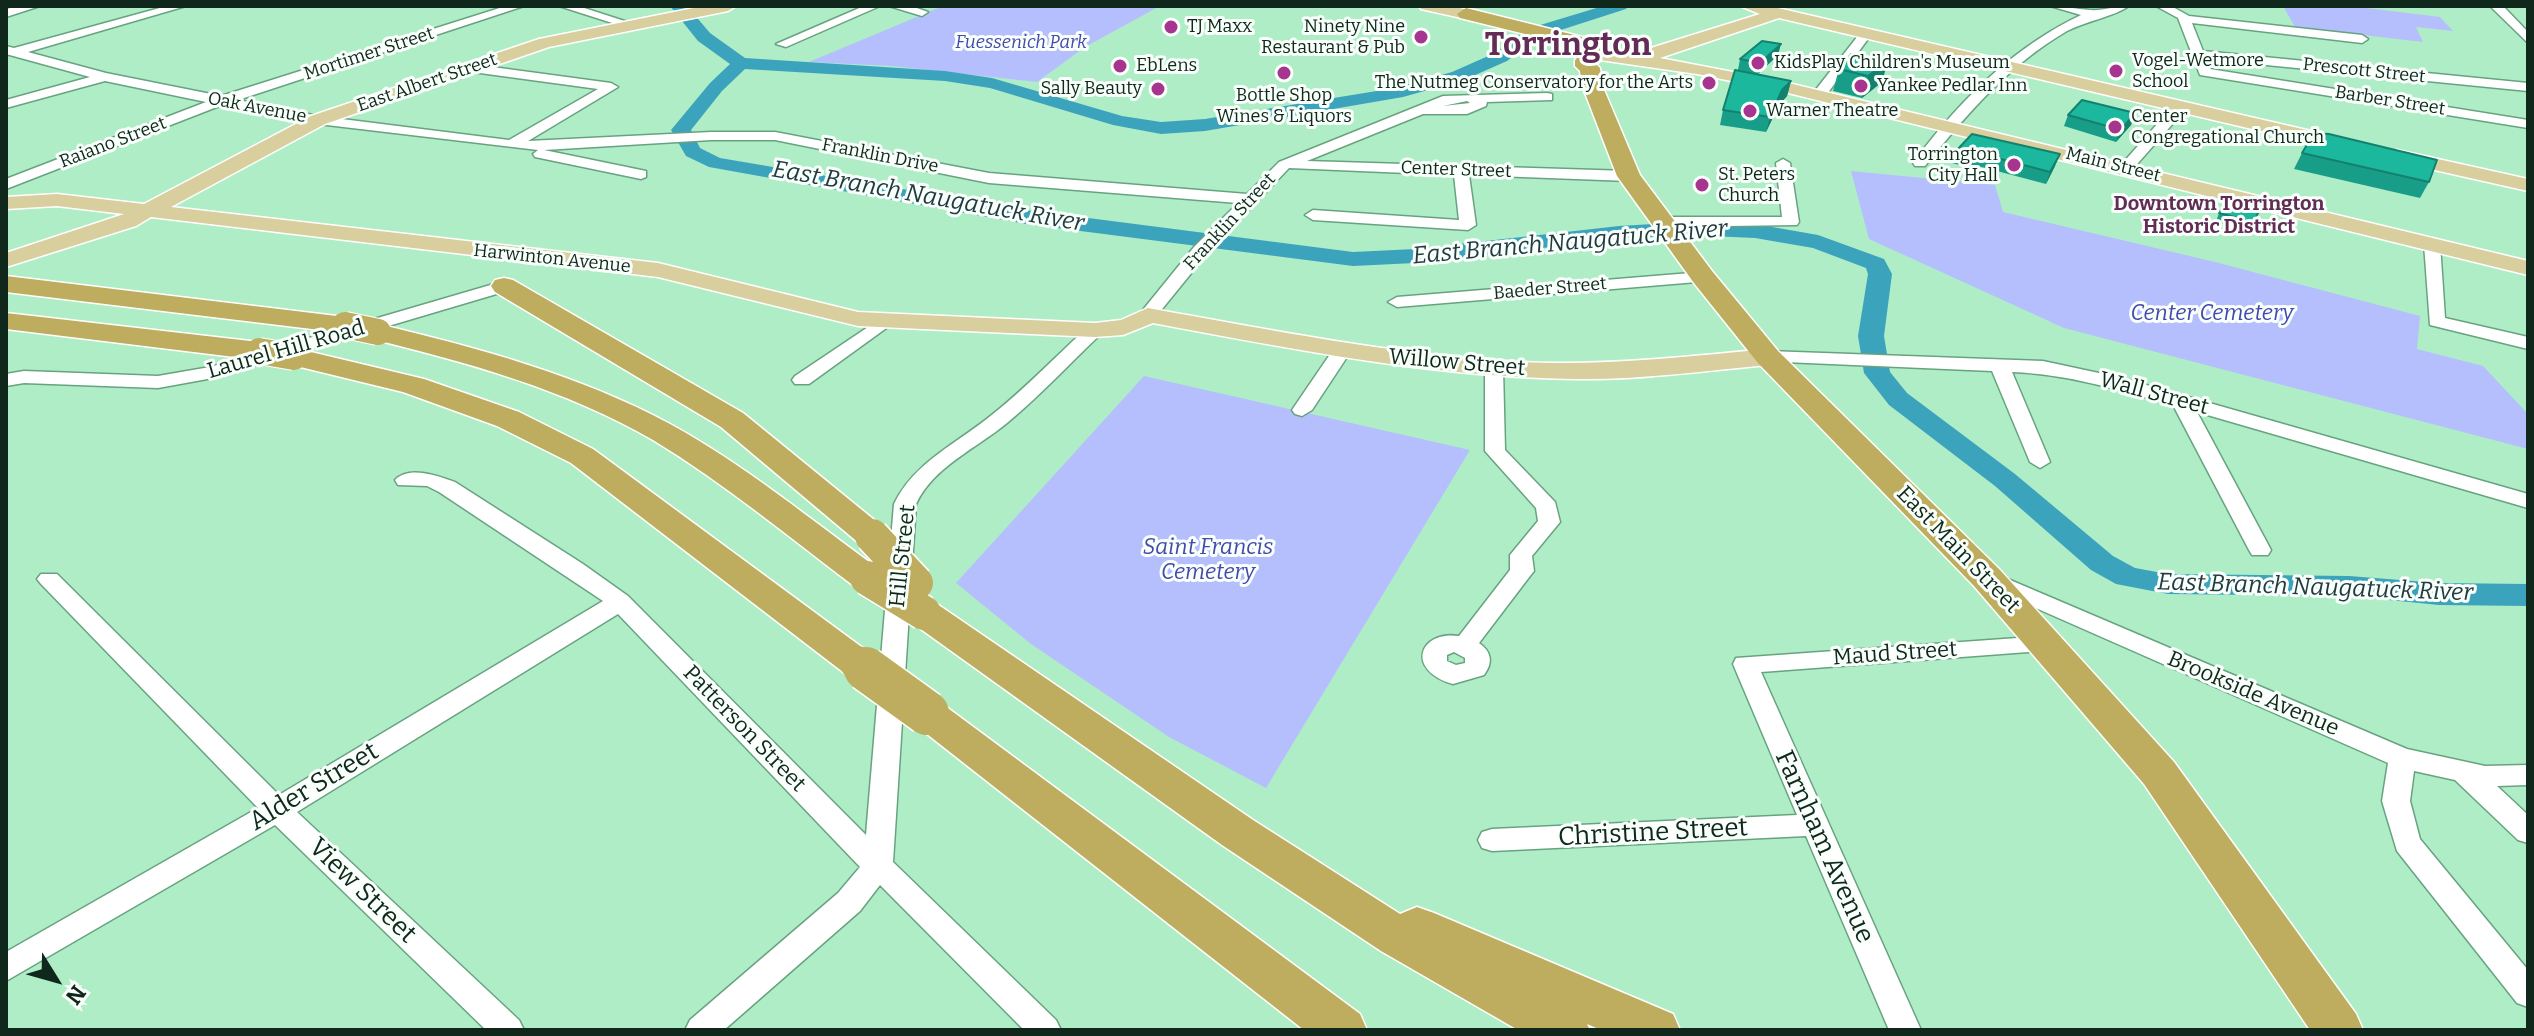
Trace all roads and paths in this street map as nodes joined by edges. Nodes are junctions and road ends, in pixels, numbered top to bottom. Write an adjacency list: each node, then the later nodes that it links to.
1 (34, 6): 16 (street)
2 (180, 6): 26 (street)
3 (518, 6): 35 (street, Mortimer Street)
4 (565, 6): 20 (street)
5 (728, 6): 20 (main road, East Albert Street)
6 (874, 6): 25 (street)
7 (895, 6): 15 (street)
8 (1427, 6): 21 (main road, Main Street)
9 (1748, 6): 17 (main road)
10 (1802, 6): 17 (main road)
11 (2056, 6): 18 (street)
12 (2123, 6): 18 (street)
13 (2162, 6): 19 (street)
14 (2496, 6): 24 (street)
15 (922, 12)
16 (6, 13)
17 (1777, 14): 22 (main road); 28 (main road)
18 (2090, 14): 30 (street)
19 (2184, 19): 23 (street); 27 (street)
20 (631, 25): 29 (main road, East Albert Street)
21 (1543, 35): 28 (main road, Main Street); 49 (highway, East Main Street)
22 (1865, 35): 30 (main road); 33 (street)
23 (2362, 39)
24 (2528, 39)
25 (782, 44)
26 (12, 54): 31 (street, Oak Avenue)
27 (2201, 55): 32 (street, Prescott Street); 39 (street, Barber Street)
28 (1645, 59): 33 (main road, Main Street)
29 (470, 68): 38 (main road, East Albert Street); 41 (street)
30 (2010, 69): 37 (main road); 40 (street)
31 (104, 77): 35 (street, Oak Avenue); 36 (street)
32 (2528, 87)
33 (1819, 95): 40 (main road, Main Street)
34 (1547, 97): 45 (street, Franklin Street)
35 (220, 101): 38 (street, Oak Avenue); 50 (street, Raiano Street)
36 (6, 104)
37 (2179, 108): 46 (street); 51 (main road)
38 (318, 120): 41 (street, Oak Avenue); 54 (main road, East Albert Street)
39 (2528, 124)
40 (1950, 125): 44 (street); 46 (main road, Main Street)
41 (511, 145): 42 (street, Franklin Drive)
42 (544, 146): 48 (street); 52 (street, Franklin Drive)
43 (1783, 163): 56 (street)
44 (1920, 163)
45 (1284, 165): 47 (street, Center Street); 52 (street, Franklin Street)
46 (2126, 168): 57 (main road, Main Street)
47 (1461, 170): 49 (street, Center Street); 55 (street)
48 (639, 174)
49 (1629, 176): 56 (highway, East Main Street)
50 (6, 184)
51 (2528, 185)
52 (1248, 199): 66 (street, Franklin Street)
53 (6, 203): 54 (main road, Harwinton Avenue)
54 (143, 210): 58 (main road); 59 (main road, Harwinton Avenue); 60 (main road)
55 (1313, 215)
56 (1666, 229): 62 (highway, East Main Street)
57 (2432, 244): 61 (main road, Main Street); 70 (street)
58 (6, 253)
59 (554, 258): 64 (main road, Laurel Hill Road); 67 (main road, Harwinton Avenue)
60 (6, 260)
61 (2528, 268)
62 (1703, 277): 65 (street, Baeder Street); 72 (highway, East Main Street)
63 (6, 284): 85 (highway, bridge)
64 (504, 286): 75 (street, Laurel Hill Road); 85 (highway, bridge)
65 (1397, 302)
66 (1148, 315): 69 (main road); 71 (main road, Willow Street)
67 (886, 320): 69 (main road, Harwinton Avenue); 76 (street)
68 (6, 321): 104 (highway, bridge)
69 (1095, 330): 98 (street, Hill Street)
70 (2528, 343)
71 (1342, 351): 74 (main road, Willow Street); 78 (street)
72 (1768, 357): 73 (street, Wall Street); 74 (main road, Willow Street); 83 (highway, East Main Street)
73 (1999, 364): 77 (street, Wall Street); 79 (street)
74 (1494, 368): 88 (street)
75 (6, 380)
76 (802, 380)
77 (2181, 401): 81 (street, Wall Street); 82 (street)
78 (1302, 410)
79 (2040, 462)
80 (406, 480): 86 (street, Patterson Street)
81 (2528, 501)
82 (2260, 550)
83 (1987, 578): 87 (highway, East Main Street); 90 (street, Brookside Avenue)
84 (49, 579): 93 (street, View Street)
85 (920, 598): 97 (highway)
86 (620, 602): 93 (street, Alder Street); 98 (street, Patterson Street)
87 (2046, 644): 89 (street, Maud Street); 108 (highway, East Main Street)
88 (1465, 645)
89 (1745, 664): 94 (street, Farnham Avenue)
90 (2402, 758): 91 (street, Brookside Avenue); 100 (street)
91 (2465, 773): 92 (street, Brookside Avenue); 95 (street)
92 (2528, 775)
93 (277, 810): 99 (street, Alder Street); 101 (street, View Street)
94 (1814, 825): 96 (street, Christine Street); 107 (street, Farnham Avenue)
95 (2528, 832)
96 (1492, 840)
97 (1278, 862): 105 (highway); 106 (highway)
98 (878, 866): 102 (street); 103 (street, Patterson Street)
99 (6, 968)
100 (2528, 993)
101 (508, 1030)
102 (701, 1030)
103 (1045, 1030)
104 (1342, 1030)
105 (1565, 1030)
106 (1655, 1030)
107 (1905, 1030)
108 (2338, 1030)

